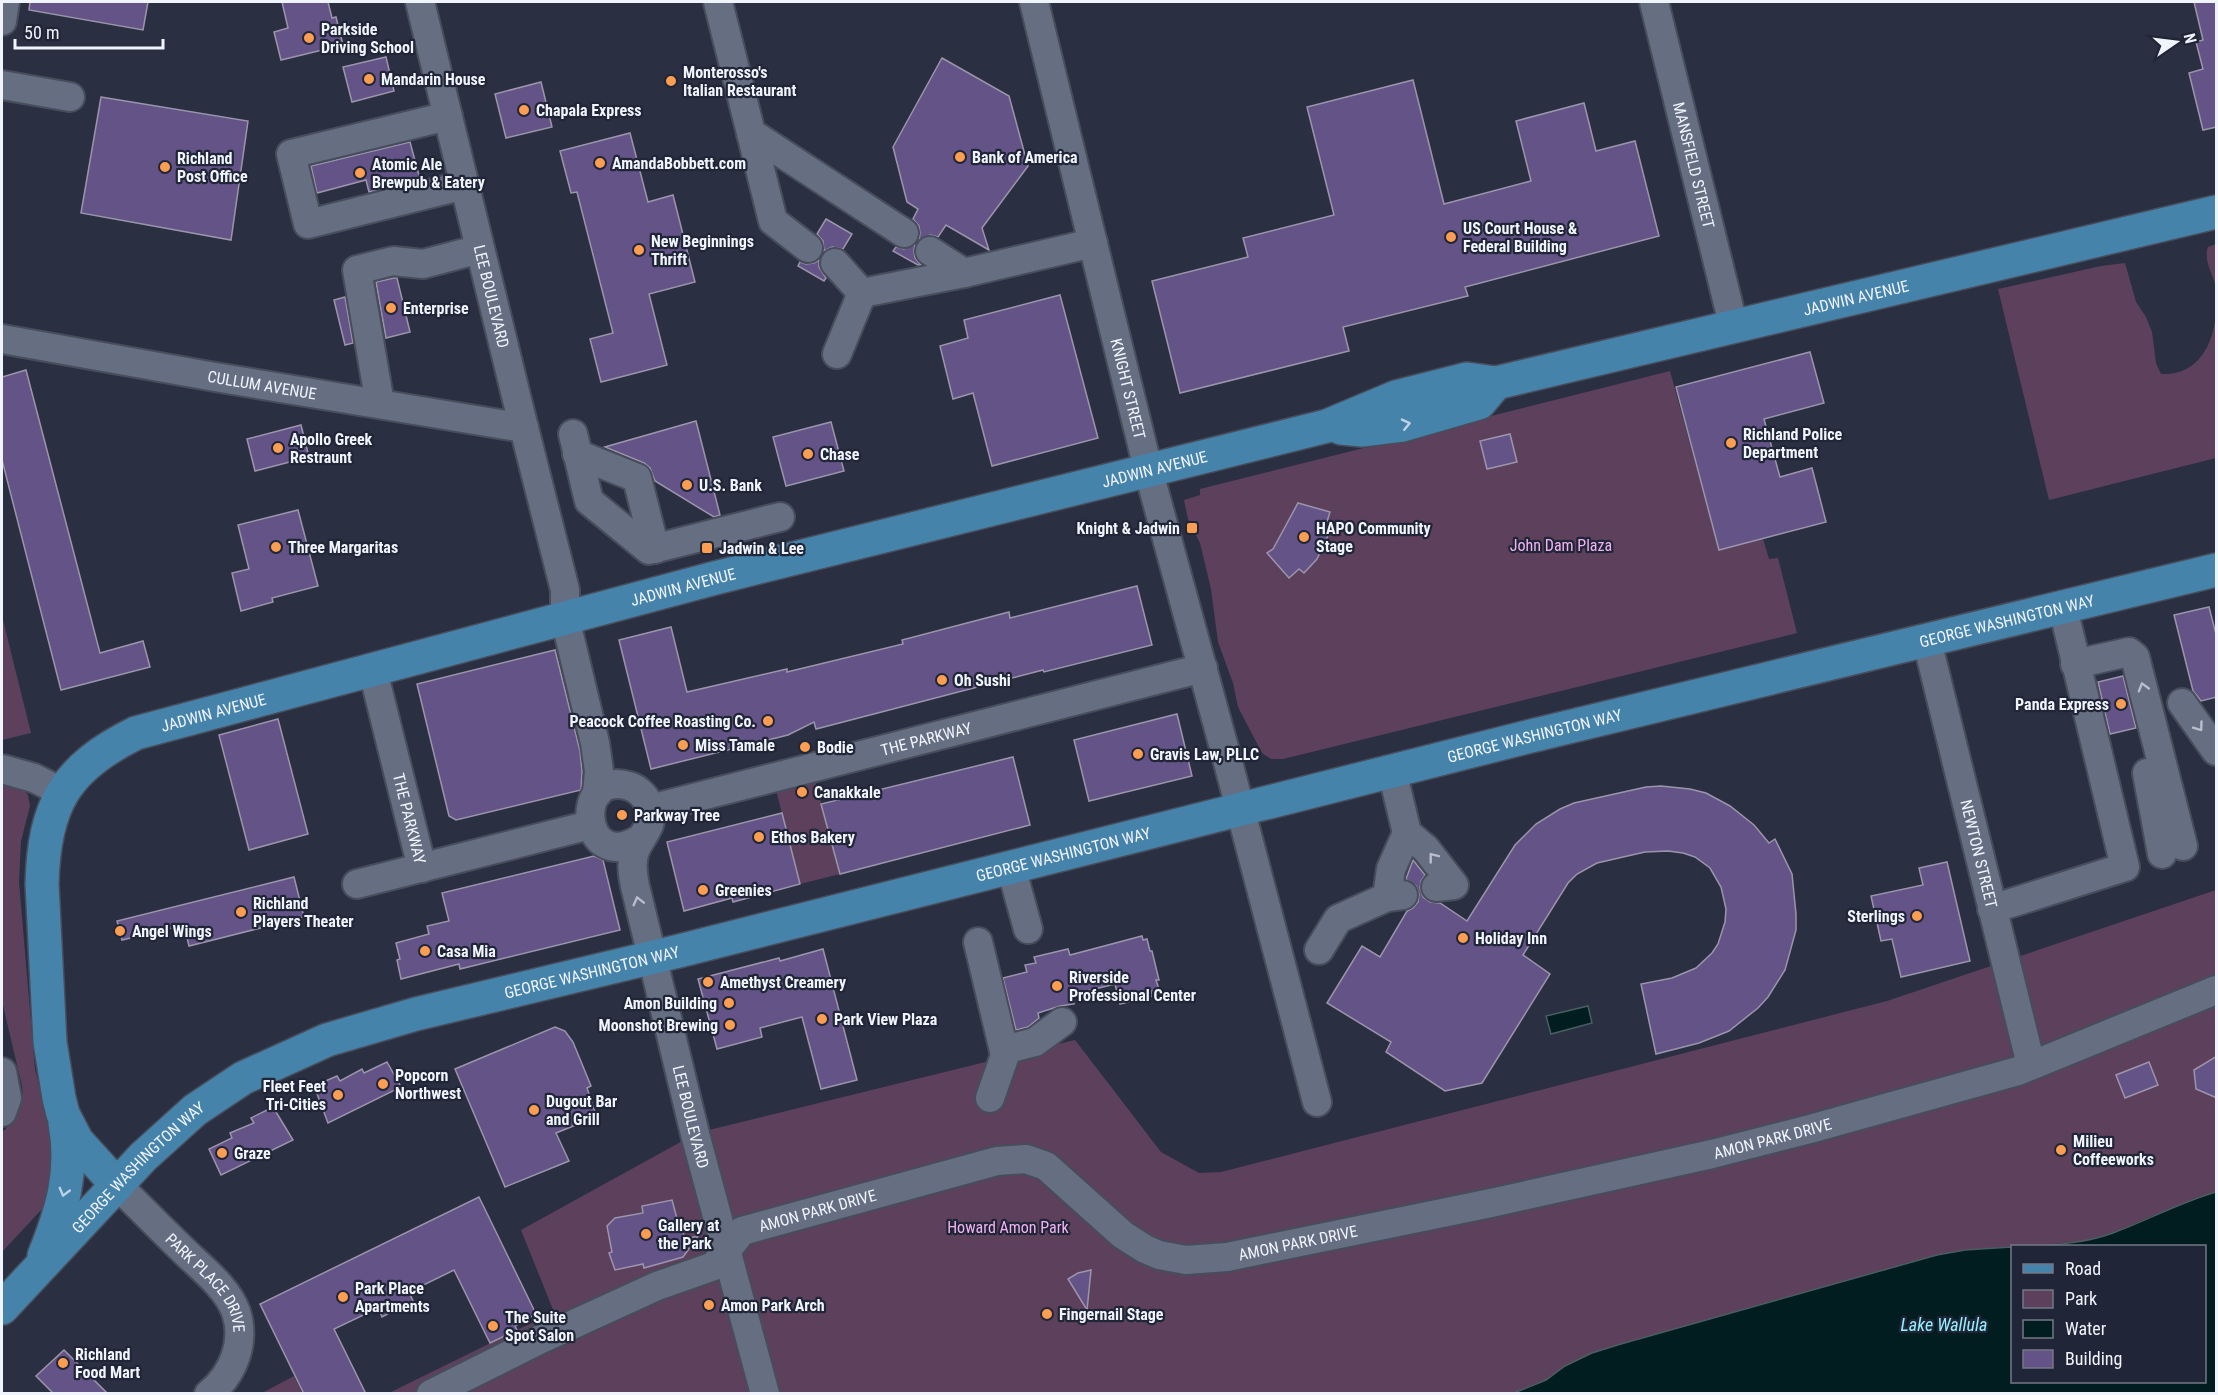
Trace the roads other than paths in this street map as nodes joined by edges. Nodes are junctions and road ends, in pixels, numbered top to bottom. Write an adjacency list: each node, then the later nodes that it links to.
1 (420, 2): 7 (street, LEE BOULEVARD)
2 (718, 2): 8 (street)
3 (1034, 2): 12 (street, KNIGHT STREET)
4 (1654, 2): 19 (street, MANSFIELD STREET)
5 (2, 85): 6 (street)
6 (70, 97)
7 (448, 116): 9 (street, LEE BOULEVARD); 9 (street)
8 (751, 133): 11 (street); 13 (street)
9 (465, 185): 14 (street, LEE BOULEVARD)
10 (2217, 212): 19 (main road, JADWIN AVENUE)
11 (904, 233)
12 (1093, 243): 17 (street); 24 (street, KNIGHT STREET)
13 (808, 248)
14 (480, 249): 22 (street); 23 (street, LEE BOULEVARD)
15 (930, 251): 17 (street)
16 (835, 263): 18 (street)
17 (964, 273): 18 (street)
18 (862, 293): 21 (street)
19 (1734, 328): 24 (main road, JADWIN AVENUE)
20 (2, 339): 22 (street, CULLUM AVENUE)
21 (837, 354)
22 (380, 404): 23 (street, CULLUM AVENUE)
23 (524, 428): 28 (street, LEE BOULEVARD)
24 (1148, 469): 28 (main road, JADWIN AVENUE); 32 (street, KNIGHT STREET)
25 (780, 517): 26 (street)
26 (632, 535): 26 (street)
27 (2216, 573): 29 (main road, GEORGE WASHINGTON WAY)
28 (569, 607): 33 (main road, JADWIN AVENUE); 38 (street, LEE BOULEVARD); 40 (street, LEE BOULEVARD)
29 (2063, 608): 30 (main road, GEORGE WASHINGTON WAY); 31 (street)
30 (1927, 641): 37 (main road, GEORGE WASHINGTON WAY); 51 (street, NEWTON STREET)
31 (2075, 663): 46 (street, one-way to 31); 51 (street)
32 (1203, 668): 41 (street, KNIGHT STREET); 42 (street, THE PARKWAY)
33 (373, 670): 39 (main road, JADWIN AVENUE); 47 (street, THE PARKWAY)
34 (2182, 703): 35 (street, one-way to 35)
35 (2217, 751)
36 (2, 769): 39 (street)
37 (1392, 771): 41 (main road, GEORGE WASHINGTON WAY); 44 (street)
38 (631, 786): 40 (street); 42 (street, LEE BOULEVARD)
39 (62, 792): 64 (main road, JADWIN AVENUE)
40 (597, 794): 43 (street, LEE BOULEVARD)
41 (1240, 808): 48 (main road, GEORGE WASHINGTON WAY); 62 (street, KNIGHT STREET)
42 (650, 809): 45 (street, LEE BOULEVARD)
43 (590, 825): 45 (street); 47 (street, THE PARKWAY)
44 (1407, 834): 50 (street, one-way to 44); 54 (street)
45 (640, 839): 55 (street, LEE BOULEVARD, one-way to 45)
46 (2172, 850)
47 (422, 867): 49 (street)
48 (1011, 867): 52 (street); 55 (main road, GEORGE WASHINGTON WAY)
49 (357, 884)
50 (1445, 886)
51 (1992, 909): 59 (street, NEWTON STREET)
52 (1028, 929)
53 (978, 942): 58 (street)
54 (1319, 950)
55 (652, 958): 65 (main road, GEORGE WASHINGTON WAY); 66 (street, LEE BOULEVARD)
56 (2217, 990): 59 (street, AMON PARK DRIVE)
57 (1062, 1022): 58 (street)
58 (1004, 1050): 61 (street)
59 (2031, 1065): 66 (street, AMON PARK DRIVE)
60 (2, 1072): 63 (street)
61 (990, 1098)
62 (1317, 1102)
63 (3, 1110)
64 (63, 1114): 65 (main road, JADWIN AVENUE); 67 (main road, one-way to 67)
65 (117, 1185): 67 (main road, GEORGE WASHINGTON WAY); 69 (street, PARK PLACE DRIVE)
66 (727, 1250): 70 (street, AMON PARK DRIVE); 71 (street, LEE BOULEVARD)
67 (38, 1269): 68 (main road, GEORGE WASHINGTON WAY)
68 (2, 1308)
69 (209, 1394)
70 (431, 1394)
71 (765, 1394)

